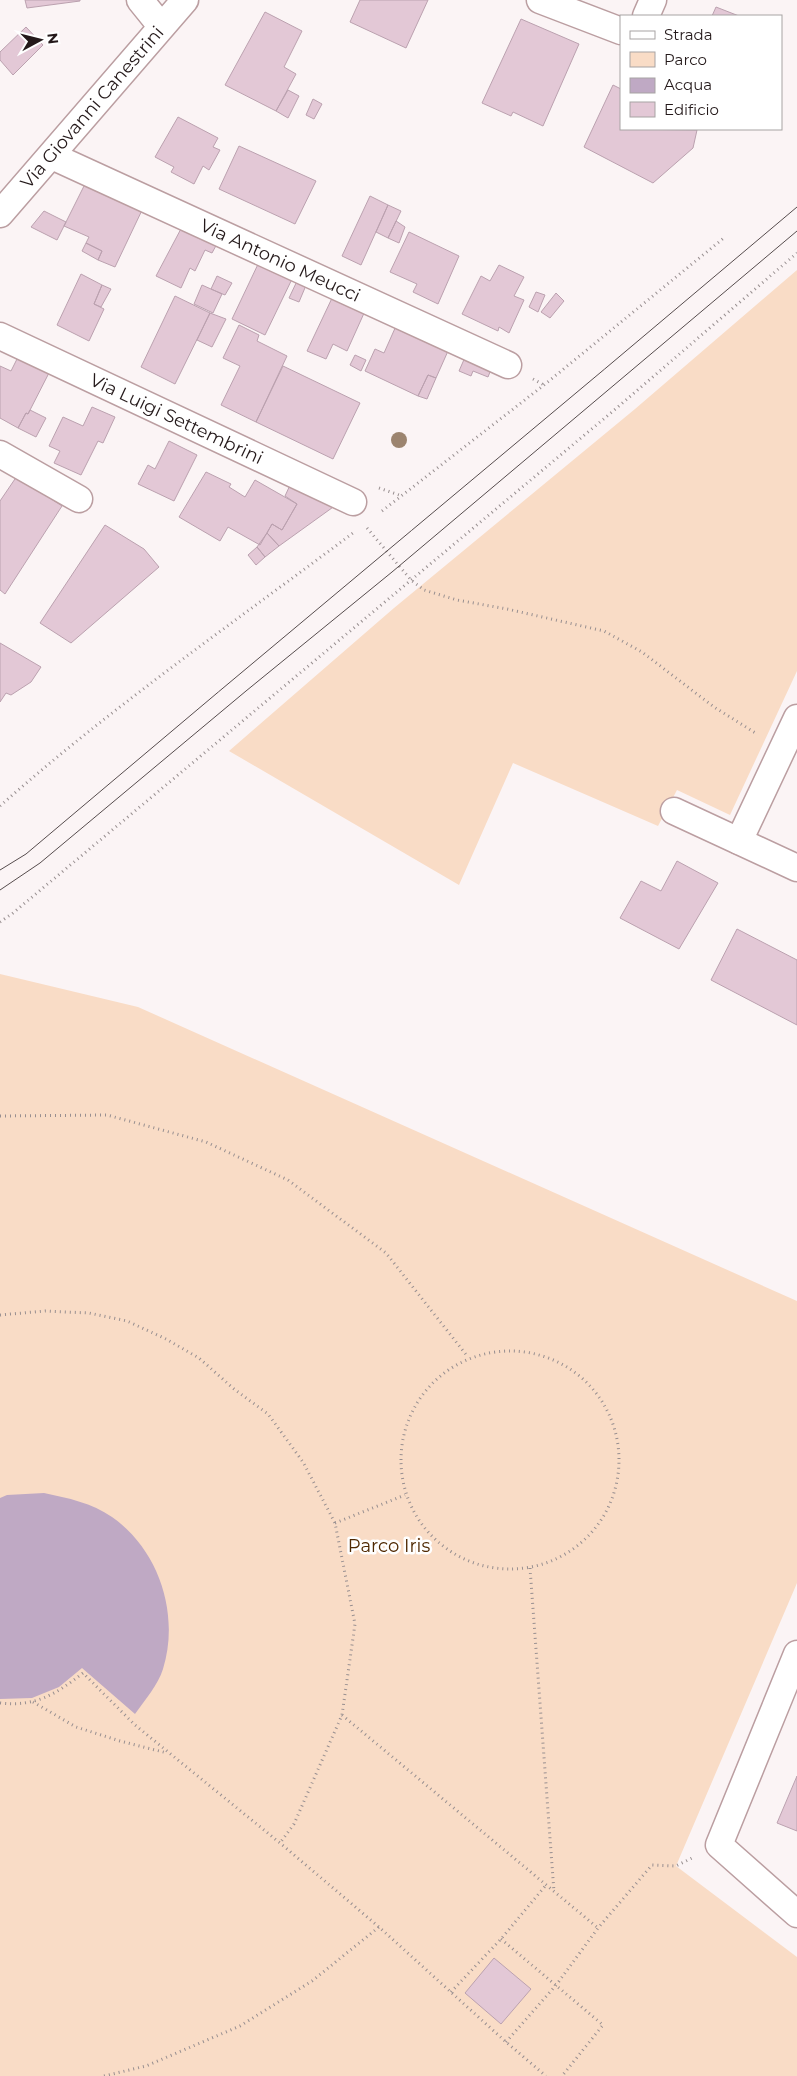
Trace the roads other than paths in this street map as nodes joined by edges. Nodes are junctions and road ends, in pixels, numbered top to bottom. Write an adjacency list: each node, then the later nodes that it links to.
1 (140, 0): 6 (street)
2 (185, 0): 6 (street, Via Giovanni Canestrini)
3 (540, 0): 7 (street)
4 (653, 0): 5 (street)
5 (646, 15)
6 (160, 26): 8 (street, Via Giovanni Canestrini)
7 (620, 30)
8 (52, 156): 9 (street, Via Giovanni Canestrini); 12 (street, Via Antonio Meucci)
9 (10, 188): 10 (street, Via Giovanni Canestrini)
10 (0, 214)
11 (0, 336): 15 (street, Via Luigi Settembrini)
12 (508, 365)
13 (0, 454): 14 (street)
14 (78, 499)
15 (359, 513)
16 (797, 718): 18 (street)
17 (674, 811): 18 (street)
18 (739, 841): 19 (street)
19 (797, 868)
20 (797, 1654): 21 (street)
21 (797, 1914)

